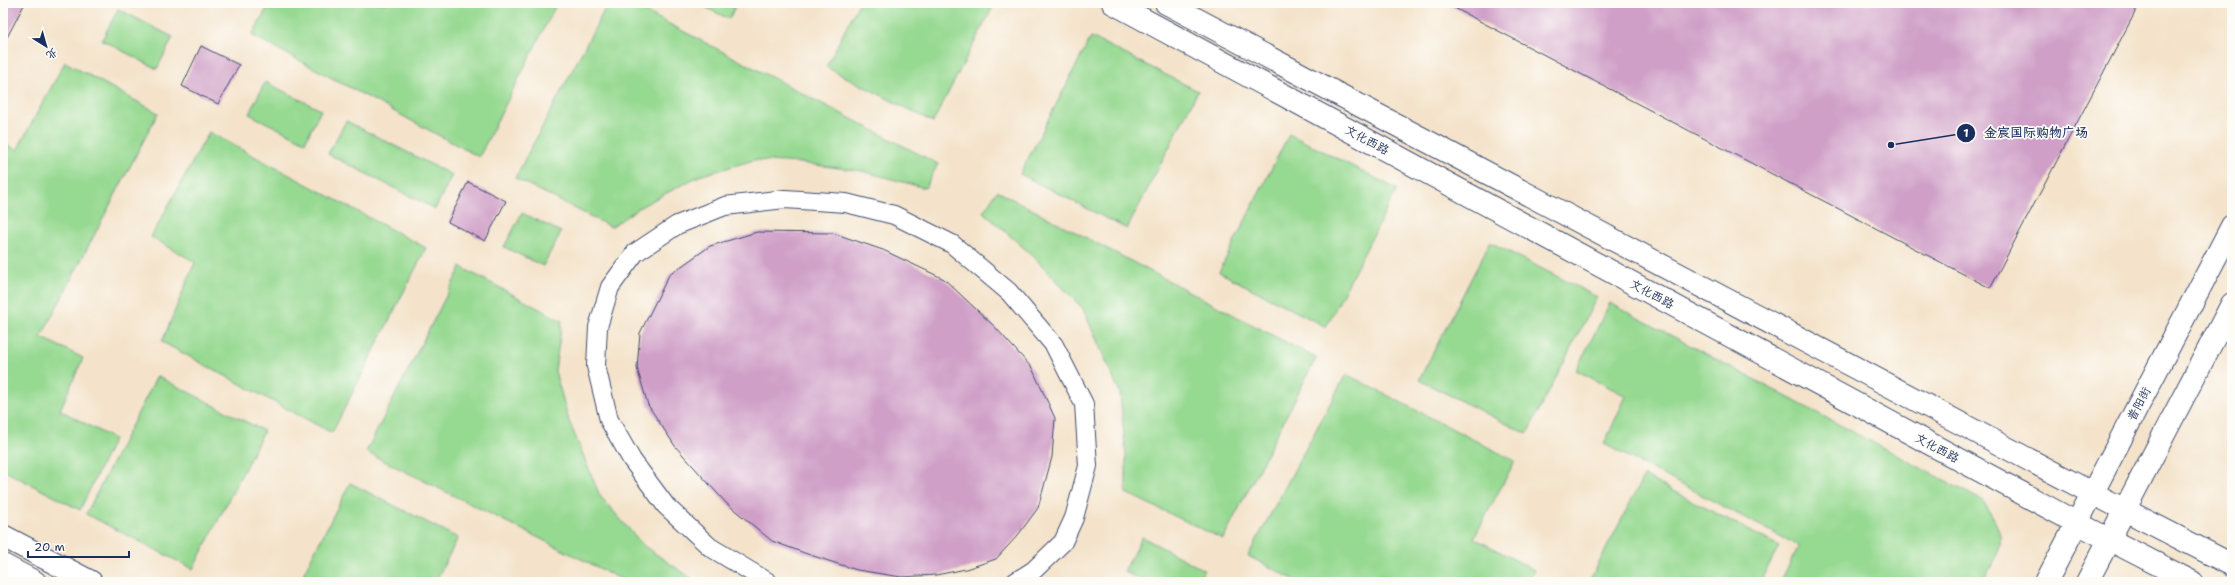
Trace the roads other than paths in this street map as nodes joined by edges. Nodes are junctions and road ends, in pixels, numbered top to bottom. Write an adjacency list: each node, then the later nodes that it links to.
1 (1113, 3): 7 (street, 文化西路)
2 (1166, 3): 5 (street)
3 (2232, 226): 5 (street, 普阳街)
4 (2232, 304): 6 (street)
5 (2092, 493): 6 (street); 7 (street, 普阳街)
6 (2125, 508): 9 (street); 11 (street)
7 (2076, 523): 9 (street, 文化西路); 16 (street, 普阳街)
8 (3, 536): 13 (street)
9 (2110, 539): 17 (street); 18 (street, 文化西路)
10 (3, 565): 12 (street)
11 (2232, 565)
12 (34, 582)
13 (91, 582)
14 (768, 582): 15 (lane)
15 (1015, 582)
16 (2046, 582)
17 (2087, 582)
18 (2192, 582)

